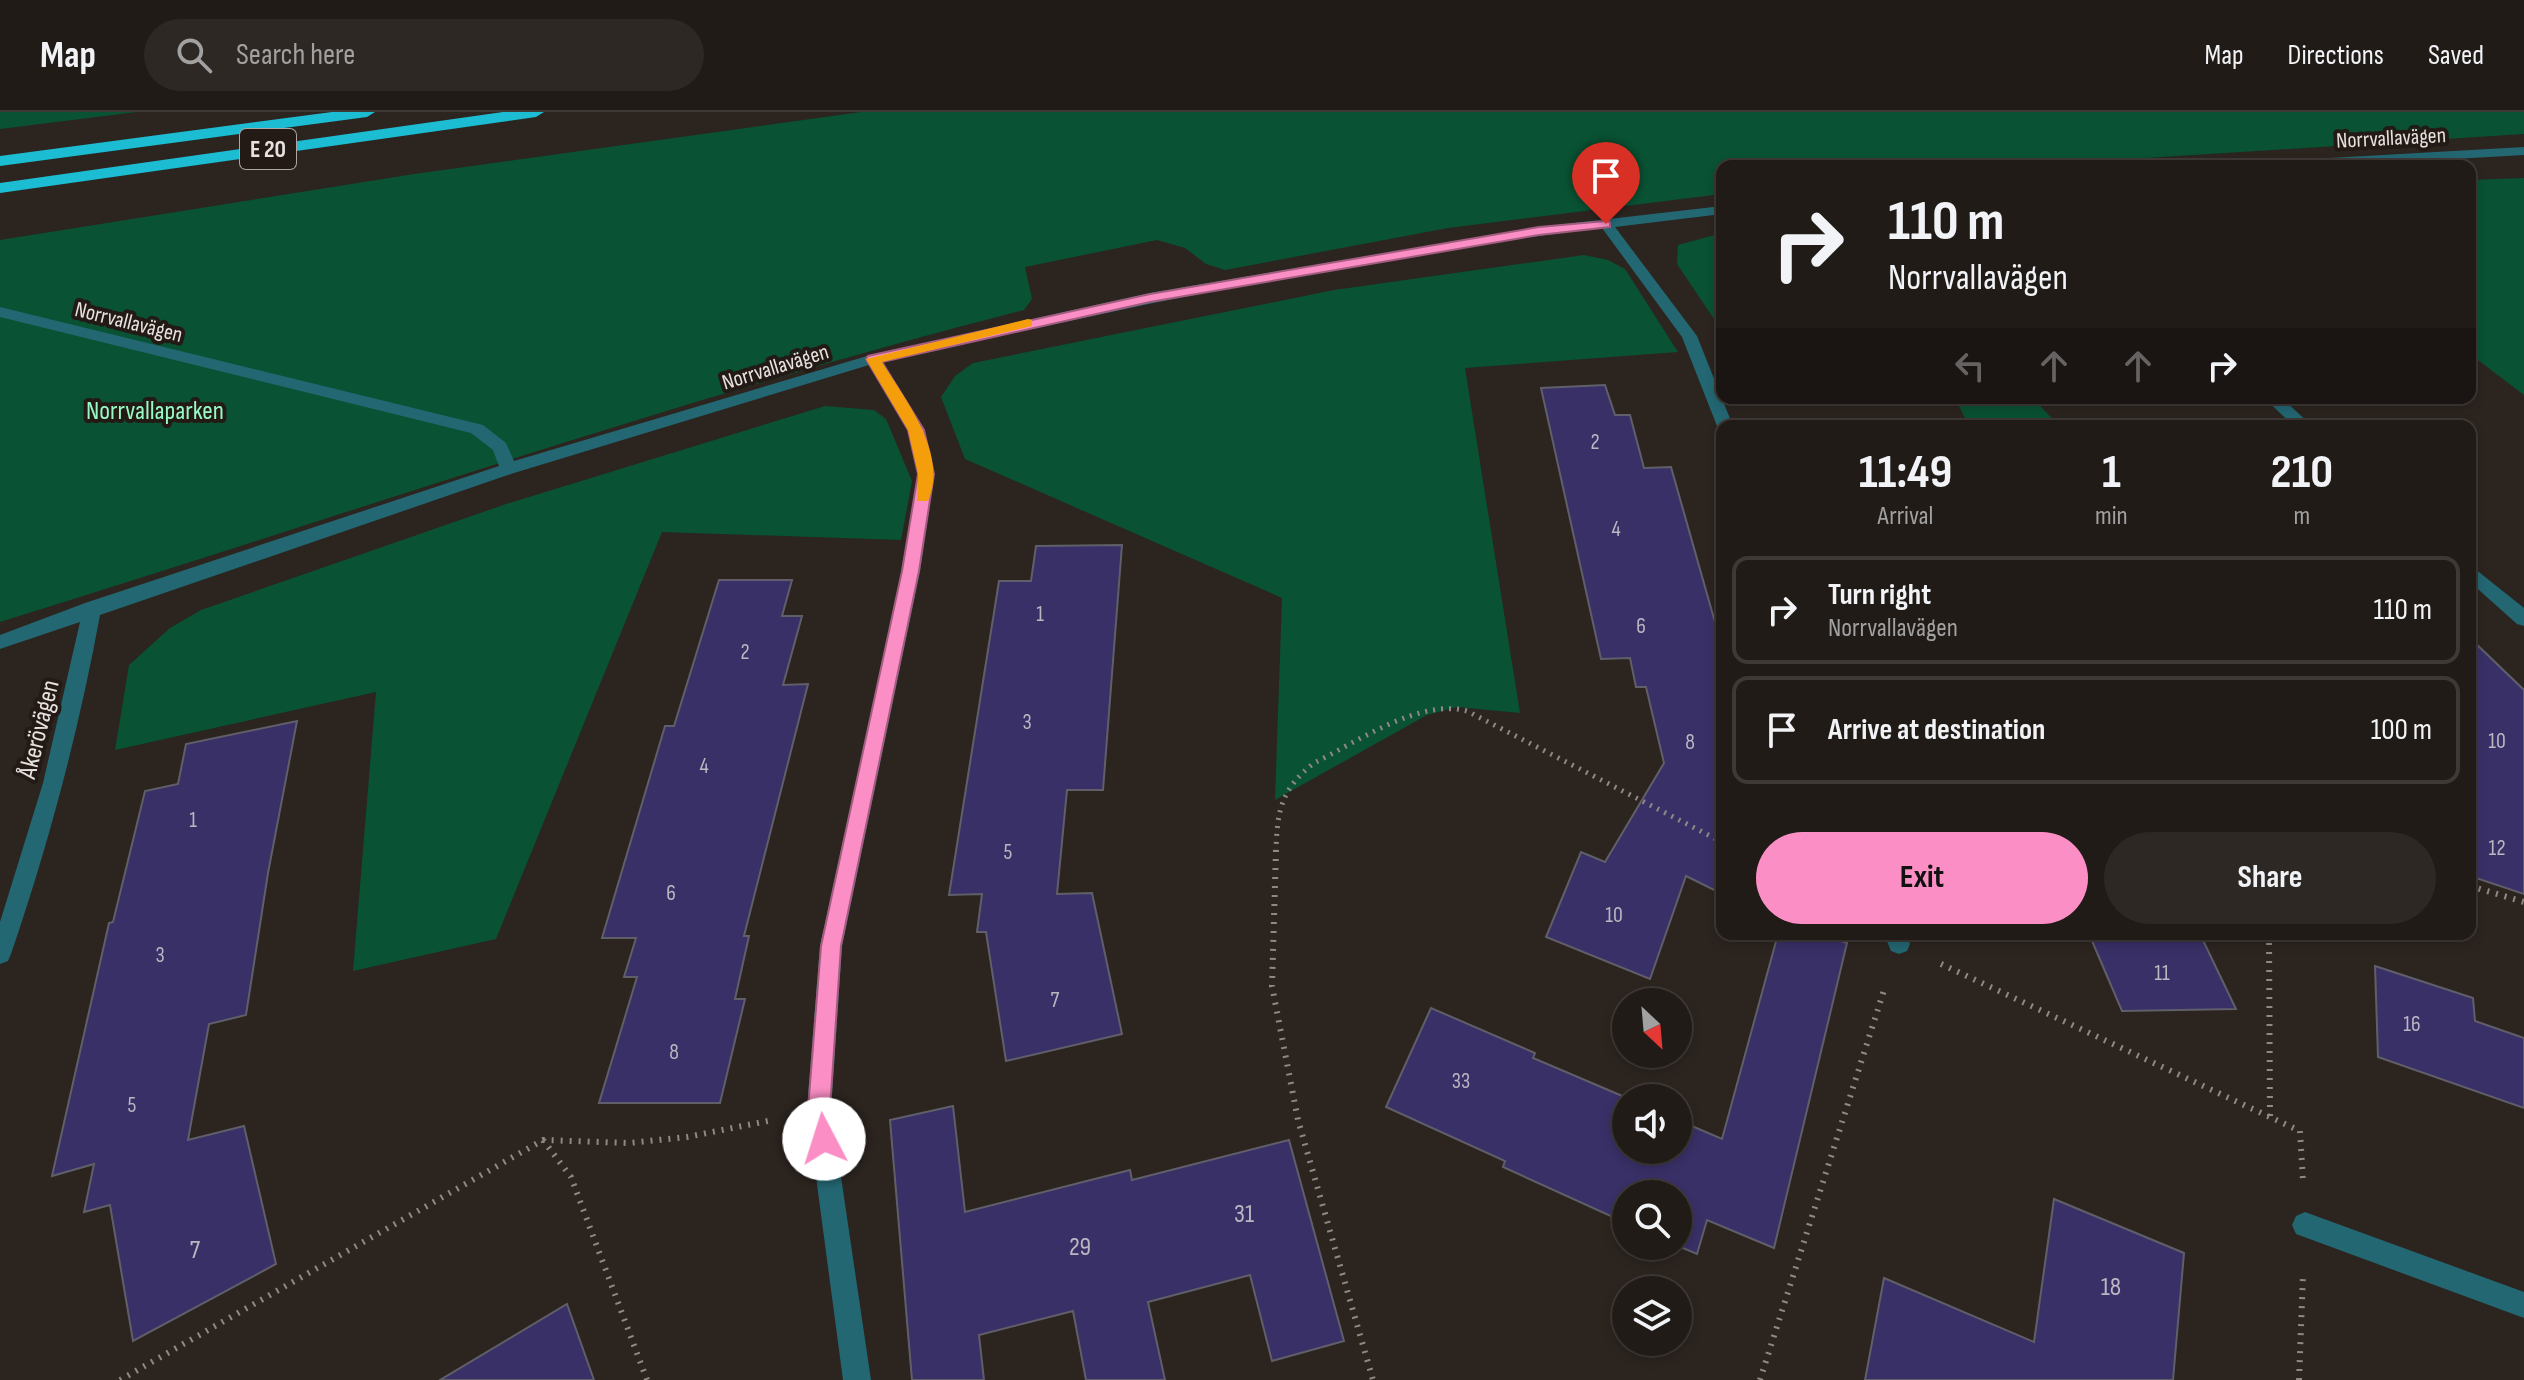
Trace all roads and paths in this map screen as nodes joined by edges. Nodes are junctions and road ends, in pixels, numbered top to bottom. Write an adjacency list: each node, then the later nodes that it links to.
1 (367, 112): 5 (highway, E 20)
2 (536, 112): 6 (highway, E 20)
3 (2524, 151): 4 (street, Norrvallavägen)
4 (2366, 160)
5 (0, 161)
6 (0, 188)
7 (1716, 211): 8 (street, Norrvallavägen)
8 (1606, 224): 10 (street, Norrvallavägen); 11 (street)
9 (0, 312): 14 (street, Norrvallavägen)
10 (873, 359): 14 (street, Norrvallavägen); 26 (street)
11 (1716, 404)
12 (2279, 404): 13 (street)
13 (2297, 420)
14 (508, 469): 16 (street, Norrvallavägen)
15 (2476, 577): 17 (street)
16 (92, 608): 18 (street, Norrvallavägen); 25 (street, Åkerövägen)
17 (2524, 619)
18 (0, 642)
19 (1716, 839): 34 (path)
20 (2476, 888): 21 (path)
21 (2524, 902)
22 (1897, 940): 35 (path)
23 (1899, 940): 27 (path)
24 (2269, 940): 27 (path)
25 (0, 954)
26 (819, 1109): 28 (path); 33 (street)
27 (2270, 1117): 29 (path)
28 (543, 1140): 31 (path); 32 (path)
29 (2305, 1225): 30 (street); 36 (path)
30 (2524, 1305)
31 (120, 1380)
32 (647, 1380)
33 (857, 1380)
34 (1373, 1380)
35 (1760, 1380)
36 (2299, 1380)

